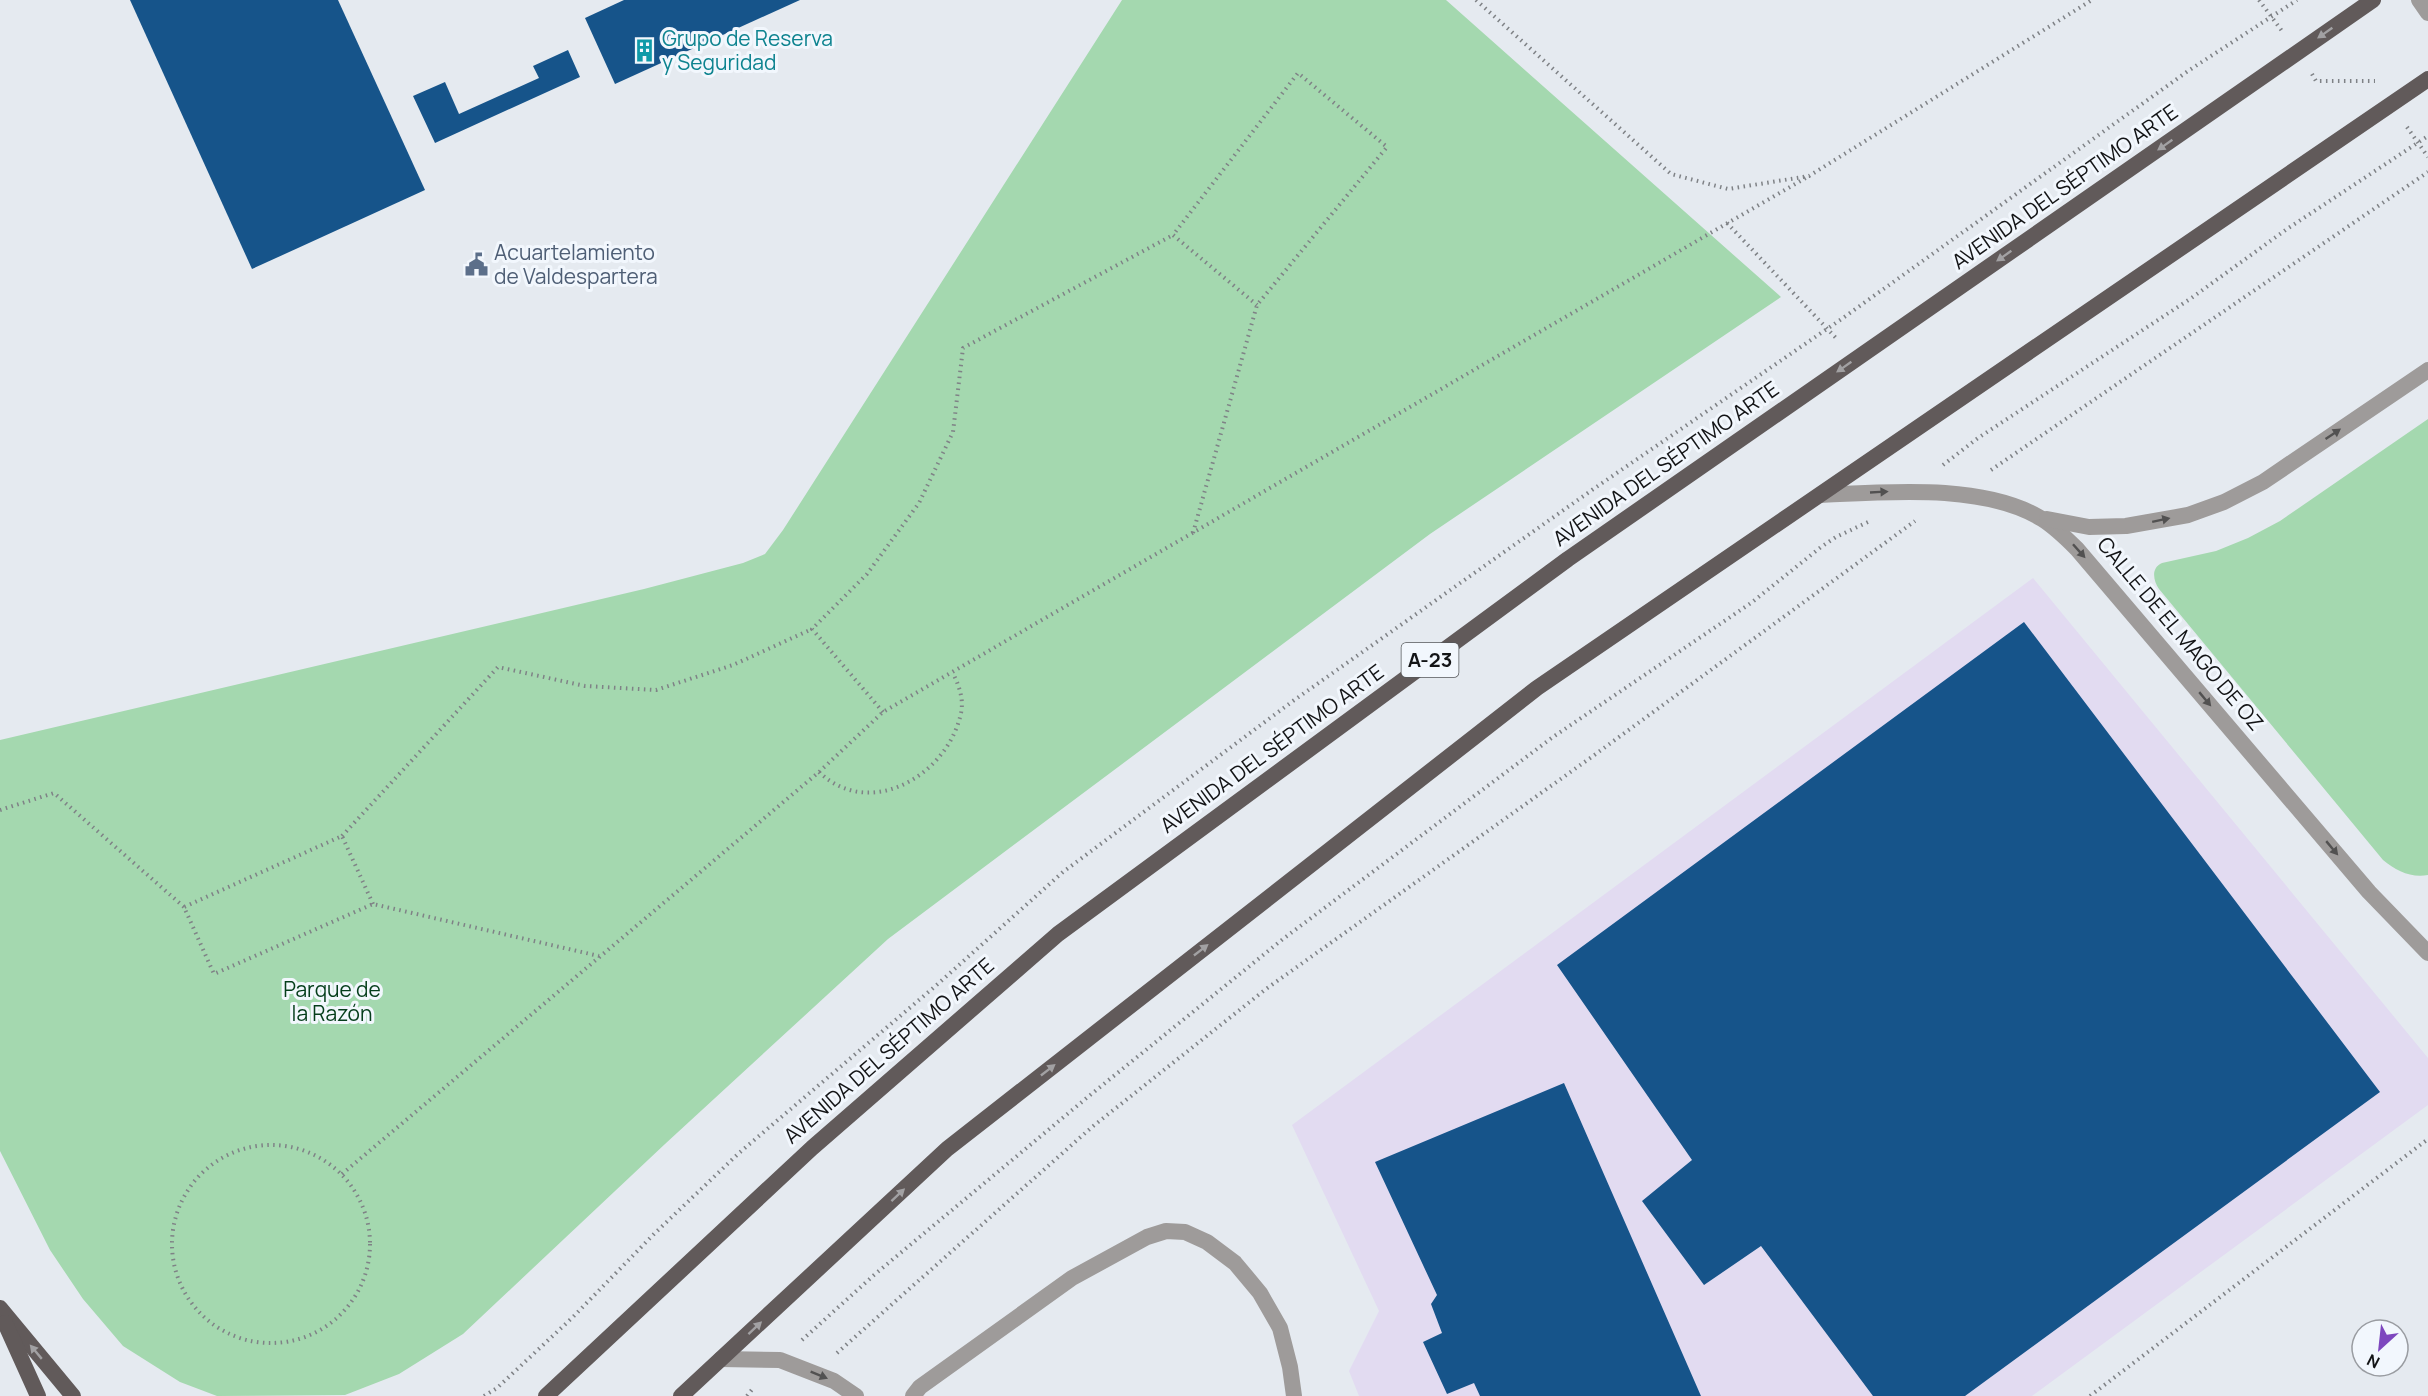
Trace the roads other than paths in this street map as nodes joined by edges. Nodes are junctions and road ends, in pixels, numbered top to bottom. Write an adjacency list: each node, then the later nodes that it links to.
1 (2373, 0): 14 (main road, AVENIDA DEL SÉPTIMO ARTE / A-23, one-way to 14)
2 (2419, 0): 3 (street)
3 (2428, 13)
4 (2428, 79): 6 (main road)
5 (2428, 370): 7 (street, one-way to 5)
6 (1821, 495): 7 (street, CALLE DE EL MAGO DE OZ, one-way to 7); 11 (main road, one-way to 6)
7 (2041, 518): 8 (street, CALLE DE EL MAGO DE OZ, one-way to 8)
8 (2424, 943)
9 (0, 1308): 13 (main road, one-way to 9)
10 (0, 1313): 12 (main road)
11 (721, 1359): 15 (main road); 16 (street, one-way to 16)
12 (38, 1396)
13 (73, 1396)
14 (546, 1396)
15 (681, 1396)
16 (856, 1396)
17 (913, 1396): 18 (street)
18 (1294, 1396)

